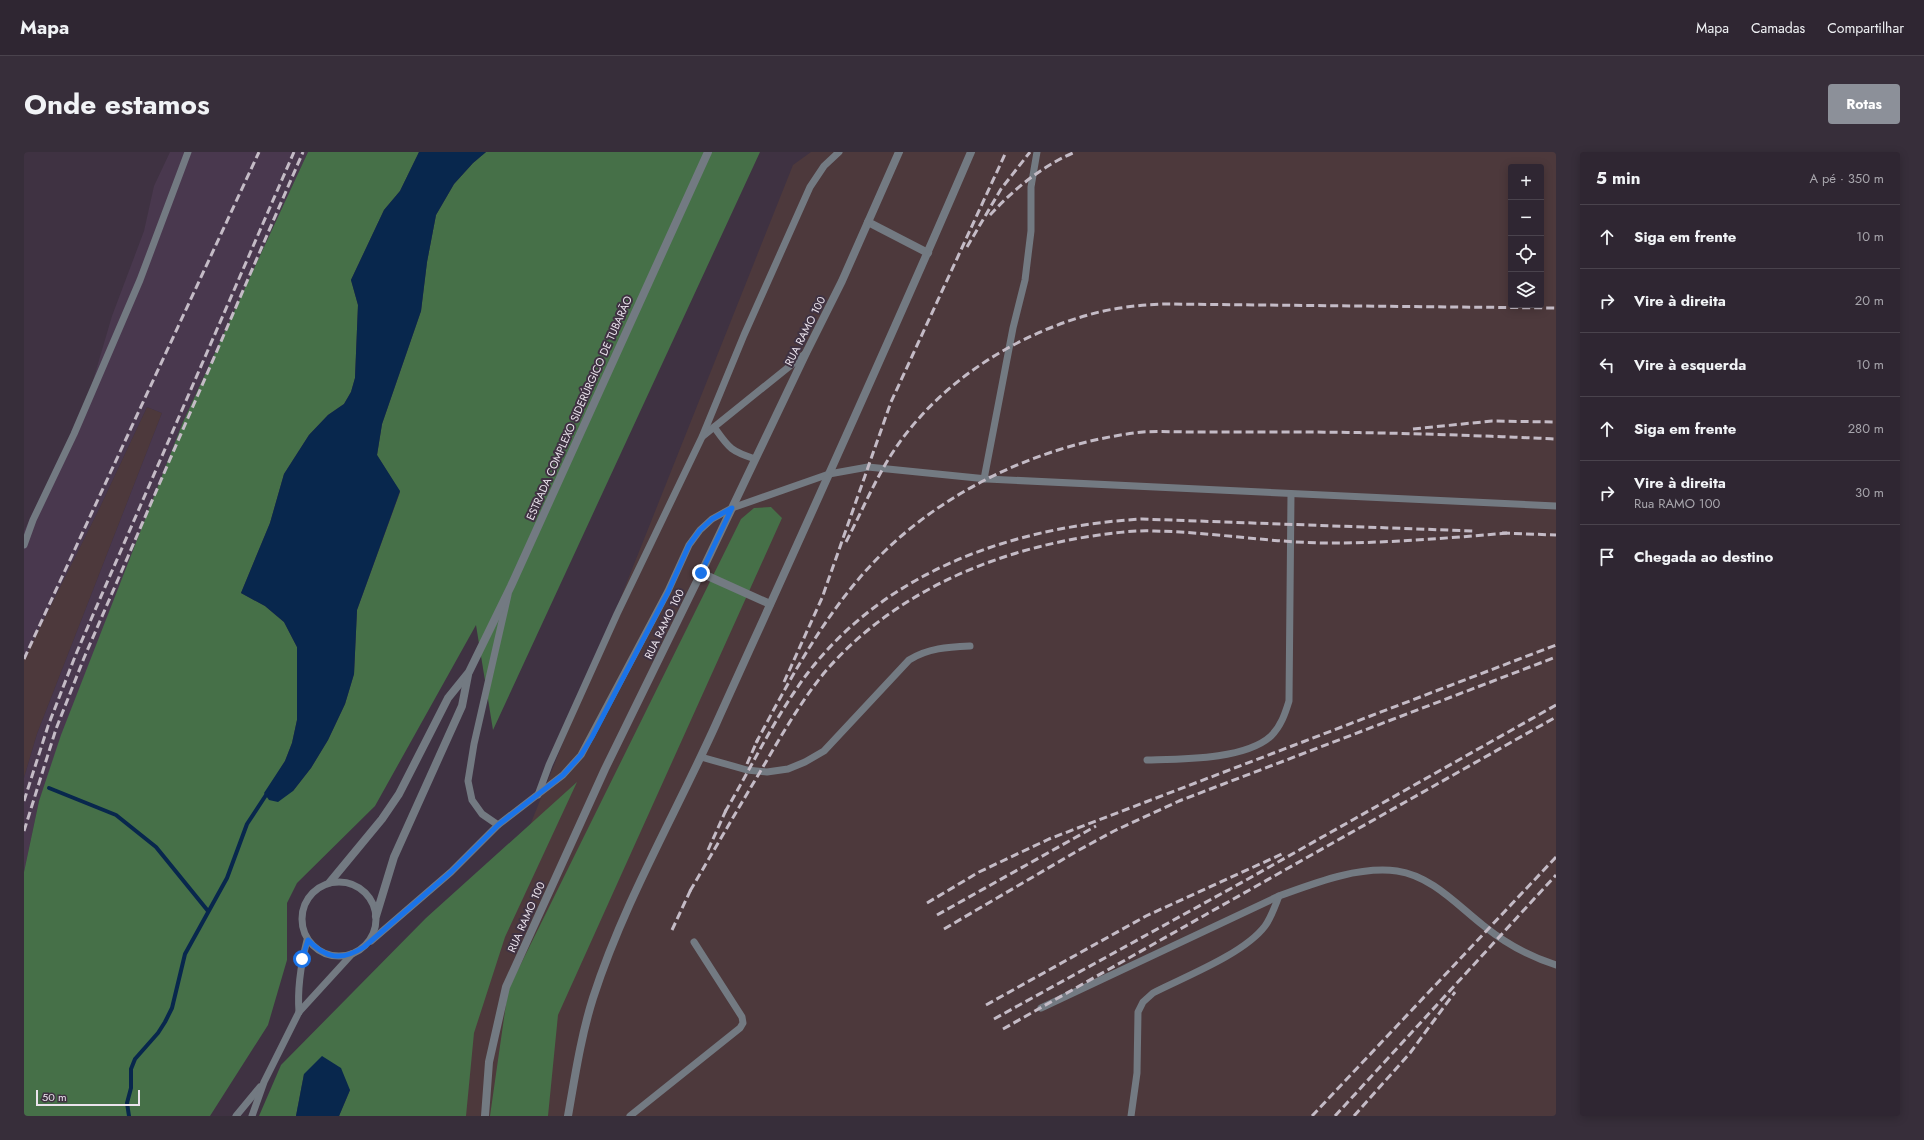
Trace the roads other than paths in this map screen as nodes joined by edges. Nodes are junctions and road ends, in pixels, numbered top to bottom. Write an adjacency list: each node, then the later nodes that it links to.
1 (188, 152): 18 (lane)
2 (708, 152): 20 (street, ESTRADA COMPLEXO SIDERÚRGICO DE TUBARÃO)
3 (839, 152): 11 (lane)
4 (899, 152): 7 (street, RUA RAMO 100)
5 (971, 152): 8 (street)
6 (1038, 152): 14 (lane)
7 (868, 222): 8 (street); 9 (street, RUA RAMO 100)
8 (928, 252): 13 (street)
9 (806, 352): 10 (lane); 12 (street, RUA RAMO 100)
10 (714, 427): 11 (lane); 12 (lane)
11 (702, 437): 26 (lane)
12 (755, 459): 17 (street, RUA RAMO 100)
13 (829, 474): 14 (lane); 17 (lane); 21 (street)
14 (984, 479): 15 (lane)
15 (1291, 494): 16 (lane); 25 (lane)
16 (1556, 506)
17 (732, 508): 19 (street, RUA RAMO 100); 26 (lane)
18 (24, 545)
19 (701, 573): 21 (street); 41 (street, RUA RAMO 100)
20 (511, 586): 23 (street, ESTRADA COMPLEXO SIDERÚRGICO DE TUBARÃO); 27 (lane)
21 (770, 604): 24 (street)
22 (970, 646): 24 (lane)
23 (469, 672): 28 (street, ESTRADA COMPLEXO SIDERÚRGICO DE TUBARÃO); 30 (street, ESTRADA COMPLEXO SIDERÚRGICO DE TUBARÃO)
24 (701, 757): 42 (street)
25 (1146, 760)
26 (537, 796): 27 (lane)
27 (498, 825): 33 (lane)
28 (330, 882): 30 (lane); 31 (lane, ESTRADA COMPLEXO SIDERÚRGICO DE TUBARÃO)
29 (1279, 896): 35 (lane); 36 (lane); 44 (lane)
30 (376, 916): 33 (lane, ESTRADA COMPLEXO SIDERÚRGICO DE TUBARÃO)
31 (308, 940): 34 (lane, ESTRADA COMPLEXO SIDERÚRGICO DE TUBARÃO); 37 (lane, ESTRADA COMPLEXO SIDERÚRGICO DE TUBARÃO)
32 (694, 942): 43 (lane)
33 (364, 947): 34 (lane, ESTRADA COMPLEXO SIDERÚRGICO DE TUBARÃO)
34 (352, 954): 37 (lane, ESTRADA COMPLEXO SIDERÚRGICO DE TUBARÃO)
35 (1556, 965)
36 (1042, 1008)
37 (299, 1012): 38 (lane, ESTRADA COMPLEXO SIDERÚRGICO DE TUBARÃO)
38 (264, 1082): 39 (lane); 40 (lane, ESTRADA COMPLEXO SIDERÚRGICO DE TUBARÃO)
39 (236, 1116)
40 (252, 1116)
41 (485, 1116)
42 (568, 1116)
43 (630, 1116)
44 (1131, 1116)

